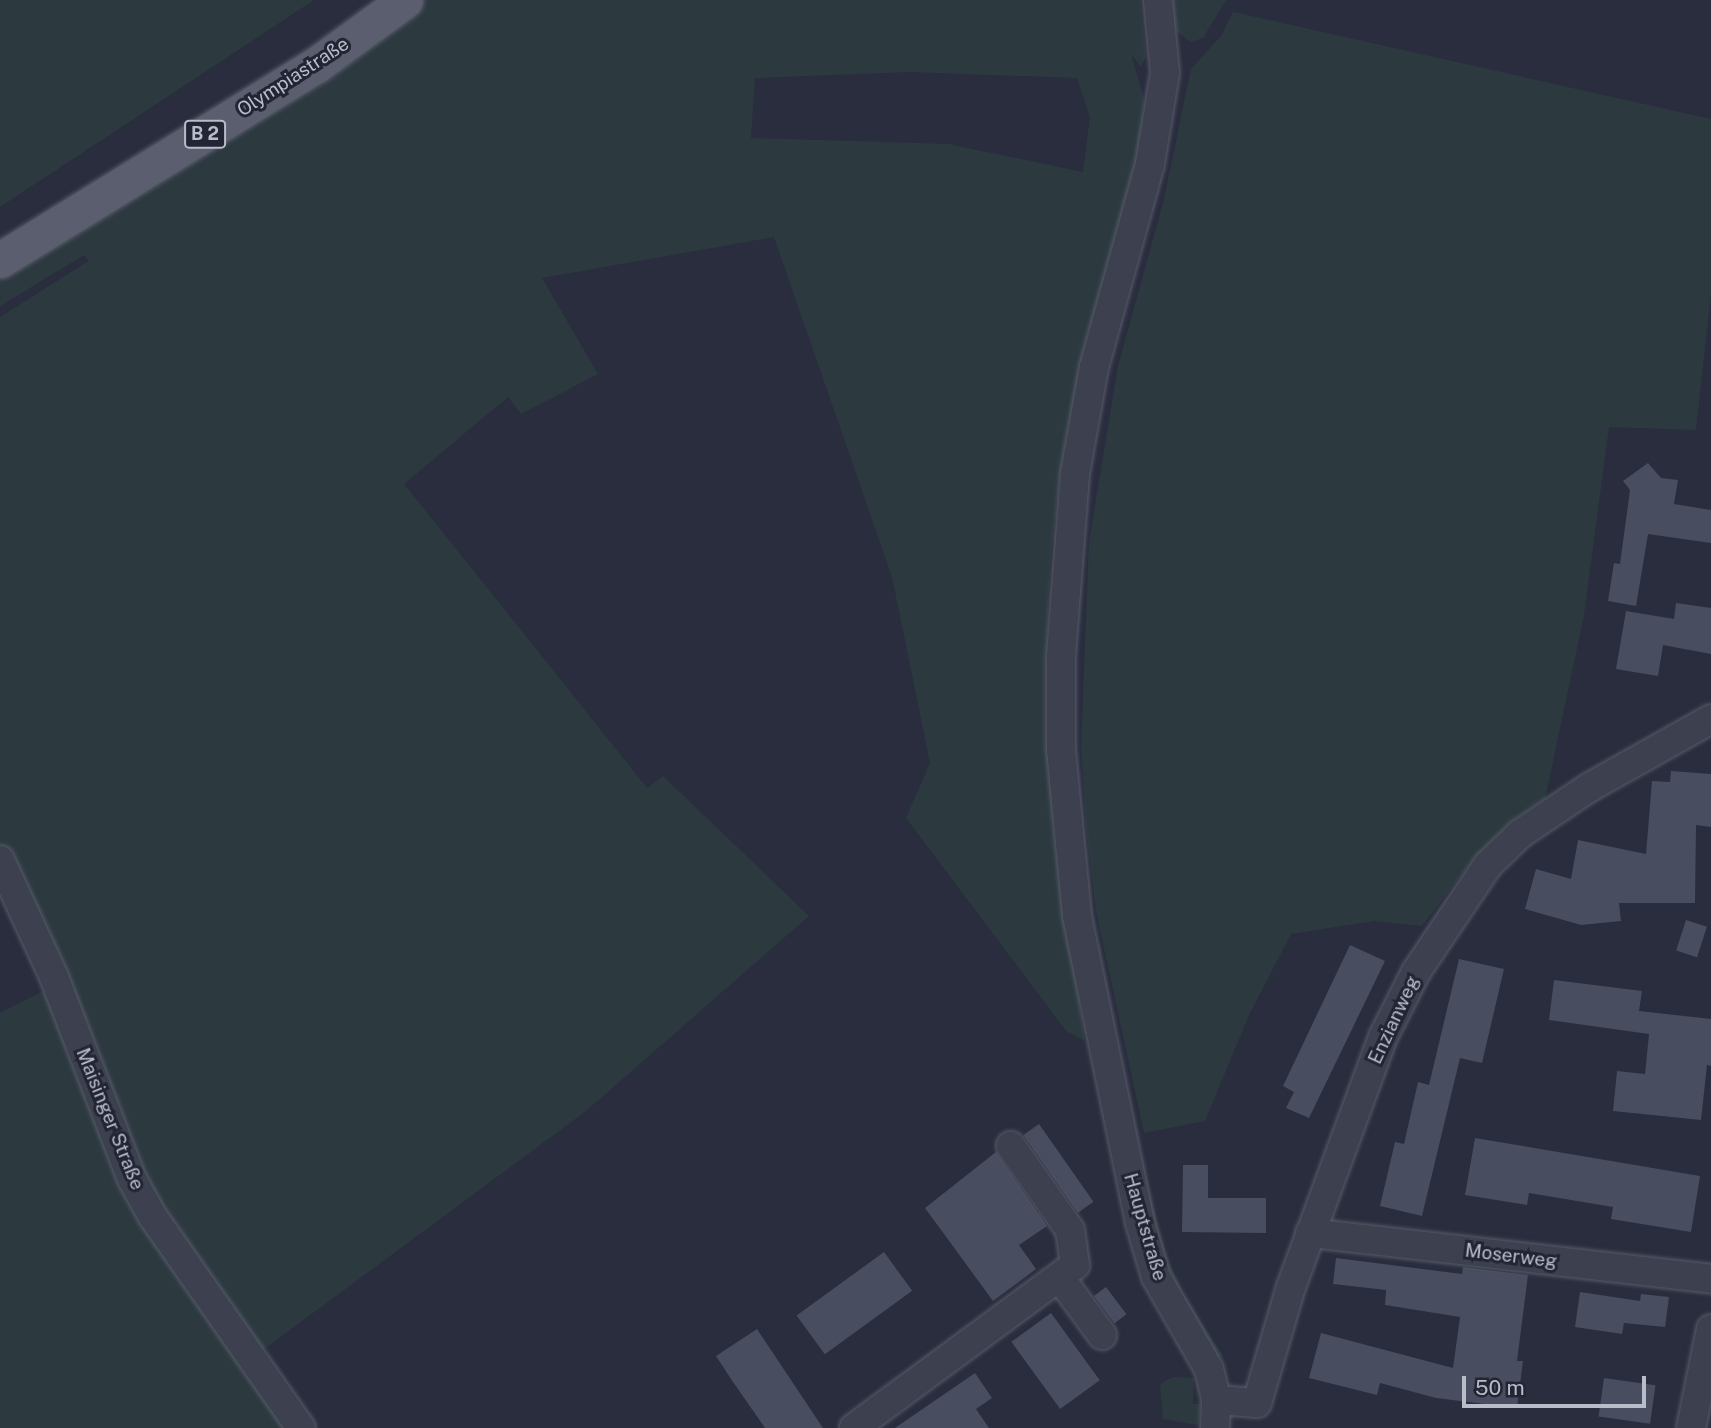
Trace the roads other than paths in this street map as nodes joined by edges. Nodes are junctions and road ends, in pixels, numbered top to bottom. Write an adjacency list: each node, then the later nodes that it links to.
1 (405, 0): 3 (main road, Olympiastraße / B 2)
2 (1158, 0): 12 (street, Hauptstraße)
3 (0, 260)
4 (1711, 719): 7 (street, Enzianweg)
5 (0, 860): 13 (street, Maisinger Straße)
6 (1011, 1146): 8 (street)
7 (1310, 1233): 9 (street, Moserweg); 12 (street, Enzianweg)
8 (1060, 1278): 11 (street); 14 (street)
9 (1711, 1279)
10 (1711, 1329): 15 (street)
11 (1102, 1335)
12 (1215, 1414)
13 (301, 1428)
14 (853, 1428)
15 (1691, 1428)

